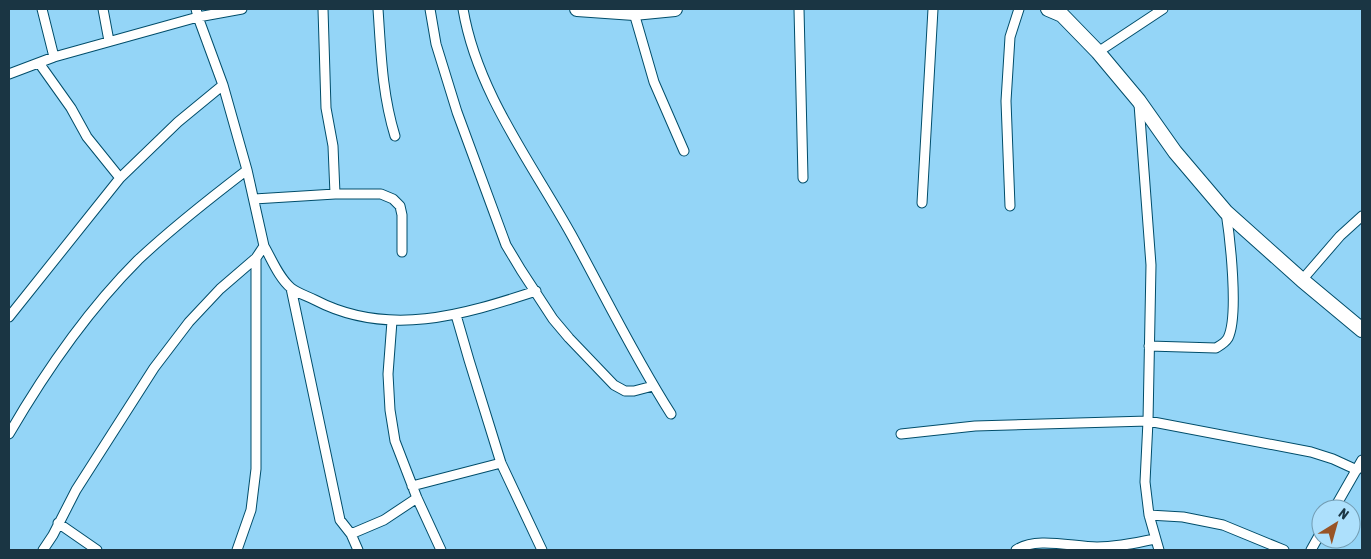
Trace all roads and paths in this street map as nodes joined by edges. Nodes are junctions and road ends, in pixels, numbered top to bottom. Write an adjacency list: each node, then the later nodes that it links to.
1 (42, 9): 20 (street)
2 (103, 9): 18 (street)
3 (242, 9): 16 (street)
4 (323, 9): 30 (street)
5 (378, 9): 25 (street)
6 (430, 9): 41 (street)
7 (463, 9): 47 (street)
8 (577, 9): 17 (street)
9 (675, 9): 17 (street)
10 (799, 9): 29 (street)
11 (934, 9): 32 (street)
12 (1019, 9): 33 (street)
13 (1048, 9): 15 (street)
14 (1163, 9): 19 (street)
15 (1061, 12): 19 (street)
16 (197, 13): 18 (street); 23 (street)
17 (634, 13): 26 (street)
18 (109, 41): 20 (street)
19 (1098, 52): 24 (street)
20 (54, 57): 21 (street)
21 (39, 63): 22 (street); 28 (street)
22 (9, 74)
23 (223, 85): 27 (street); 28 (street)
24 (1139, 101): 34 (street); 46 (street)
25 (395, 136)
26 (684, 151)
27 (247, 170): 31 (street); 50 (street)
28 (120, 178): 43 (street)
29 (803, 178)
30 (335, 194): 31 (street); 37 (street)
31 (254, 199): 36 (street)
32 (922, 203)
33 (1010, 206)
34 (1226, 212): 39 (street); 46 (street)
35 (1362, 216): 39 (street)
36 (264, 246): 38 (street); 40 (street)
37 (402, 252)
38 (256, 258): 59 (street); 64 (street)
39 (1302, 280): 45 (street)
40 (291, 288): 44 (street); 60 (street)
41 (536, 291): 42 (street); 47 (street)
42 (456, 314): 44 (street); 53 (street)
43 (9, 317)
44 (392, 320): 55 (street)
45 (1362, 330)
46 (1149, 346): 49 (street)
47 (653, 386): 48 (street)
48 (671, 414)
49 (1148, 422): 51 (street); 54 (street); 58 (street)
50 (9, 434)
51 (901, 434)
52 (1362, 461): 54 (street)
53 (502, 463): 55 (street); 67 (street)
54 (1357, 470): 57 (street)
55 (412, 486): 56 (street)
56 (417, 498): 60 (street); 66 (street)
57 (1340, 499)
58 (1149, 515): 61 (street); 70 (street)
59 (58, 523): 62 (street); 63 (street)
60 (351, 534): 65 (street)
61 (1155, 539): 68 (street); 69 (street)
62 (43, 550)
63 (97, 550)
64 (237, 550)
65 (358, 550)
66 (441, 550)
67 (542, 550)
68 (1016, 550)
69 (1159, 550)
70 (1284, 550)

